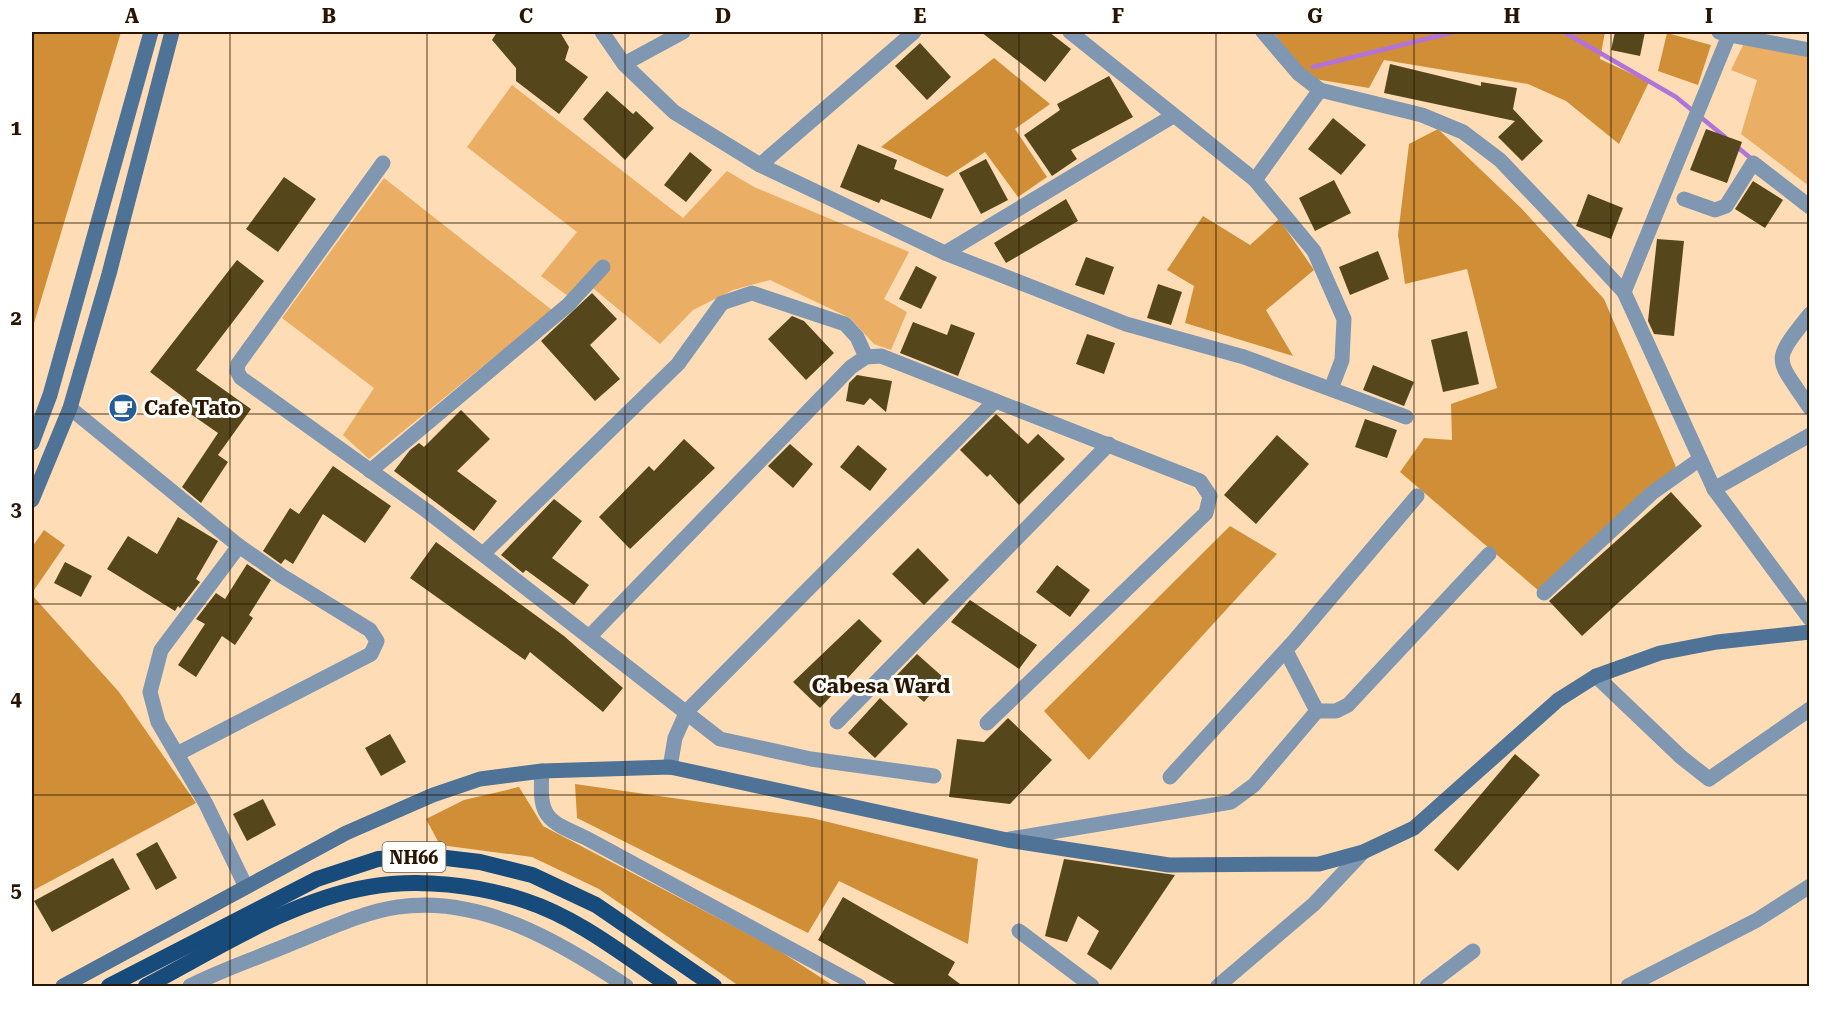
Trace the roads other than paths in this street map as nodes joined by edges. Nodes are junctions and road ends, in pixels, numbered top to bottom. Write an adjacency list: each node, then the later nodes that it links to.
1 (151, 32): 29 (main road)
2 (172, 32): 25 (main road)
3 (602, 32): 10 (street)
4 (683, 32): 10 (street)
5 (914, 32): 14 (street)
6 (1070, 32): 12 (street)
7 (1263, 32): 11 (street)
8 (1724, 33): 9 (street); 20 (street)
9 (1809, 50)
10 (624, 64): 14 (street)
11 (1320, 90): 15 (street); 20 (street)
12 (1173, 116): 15 (street); 18 (street)
13 (383, 163): 32 (street)
14 (760, 165): 18 (street)
15 (1255, 180): 23 (street)
16 (1684, 199): 17 (street)
17 (1809, 207)
18 (945, 253): 23 (street)
19 (603, 267): 32 (street)
20 (1624, 292): 31 (street)
21 (1809, 314): 26 (street)
22 (866, 357): 24 (street); 37 (street); 42 (street)
23 (1331, 389): 27 (street)
24 (995, 401): 30 (street); 46 (street)
25 (70, 408): 35 (main road); 36 (street)
26 (1809, 408)
27 (1406, 417)
28 (1809, 435): 33 (street)
29 (32, 443)
30 (1109, 444): 48 (street); 49 (street)
31 (1700, 459): 33 (street); 39 (street)
32 (370, 471): 37 (street)
33 (1714, 489): 40 (street)
34 (1417, 496): 43 (street)
35 (32, 500)
36 (239, 546): 50 (street); 50 (street)
37 (483, 554): 42 (street)
38 (1489, 554): 47 (street)
39 (1544, 593)
40 (1809, 616)
41 (1809, 632): 44 (main road)
42 (590, 636): 46 (street)
43 (1286, 651): 47 (street); 54 (street)
44 (1596, 676): 45 (street); 56 (main road)
45 (1809, 709)
46 (687, 711): 51 (street); 53 (street)
47 (1317, 711): 55 (street)
48 (837, 722)
49 (987, 723)
50 (177, 754): 58 (street)
51 (670, 767): 52 (main road); 55 (main road)
52 (542, 771): 58 (main road); 69 (street)
53 (933, 776)
54 (1170, 777)
55 (1007, 840): 56 (main road)
56 (1363, 852): 71 (street)
57 (1809, 886): 72 (street)
58 (246, 887): 62 (main road)
59 (1019, 931): 70 (street)
60 (1473, 951): 61 (street)
61 (1434, 984)
62 (63, 987)
63 (109, 987): 68 (highway, NH66)
64 (146, 987): 67 (highway, NH66)
65 (190, 987): 66 (street)
66 (626, 987)
67 (670, 987)
68 (714, 987)
69 (860, 987)
70 (1092, 987)
71 (1218, 987)
72 (1628, 987)

